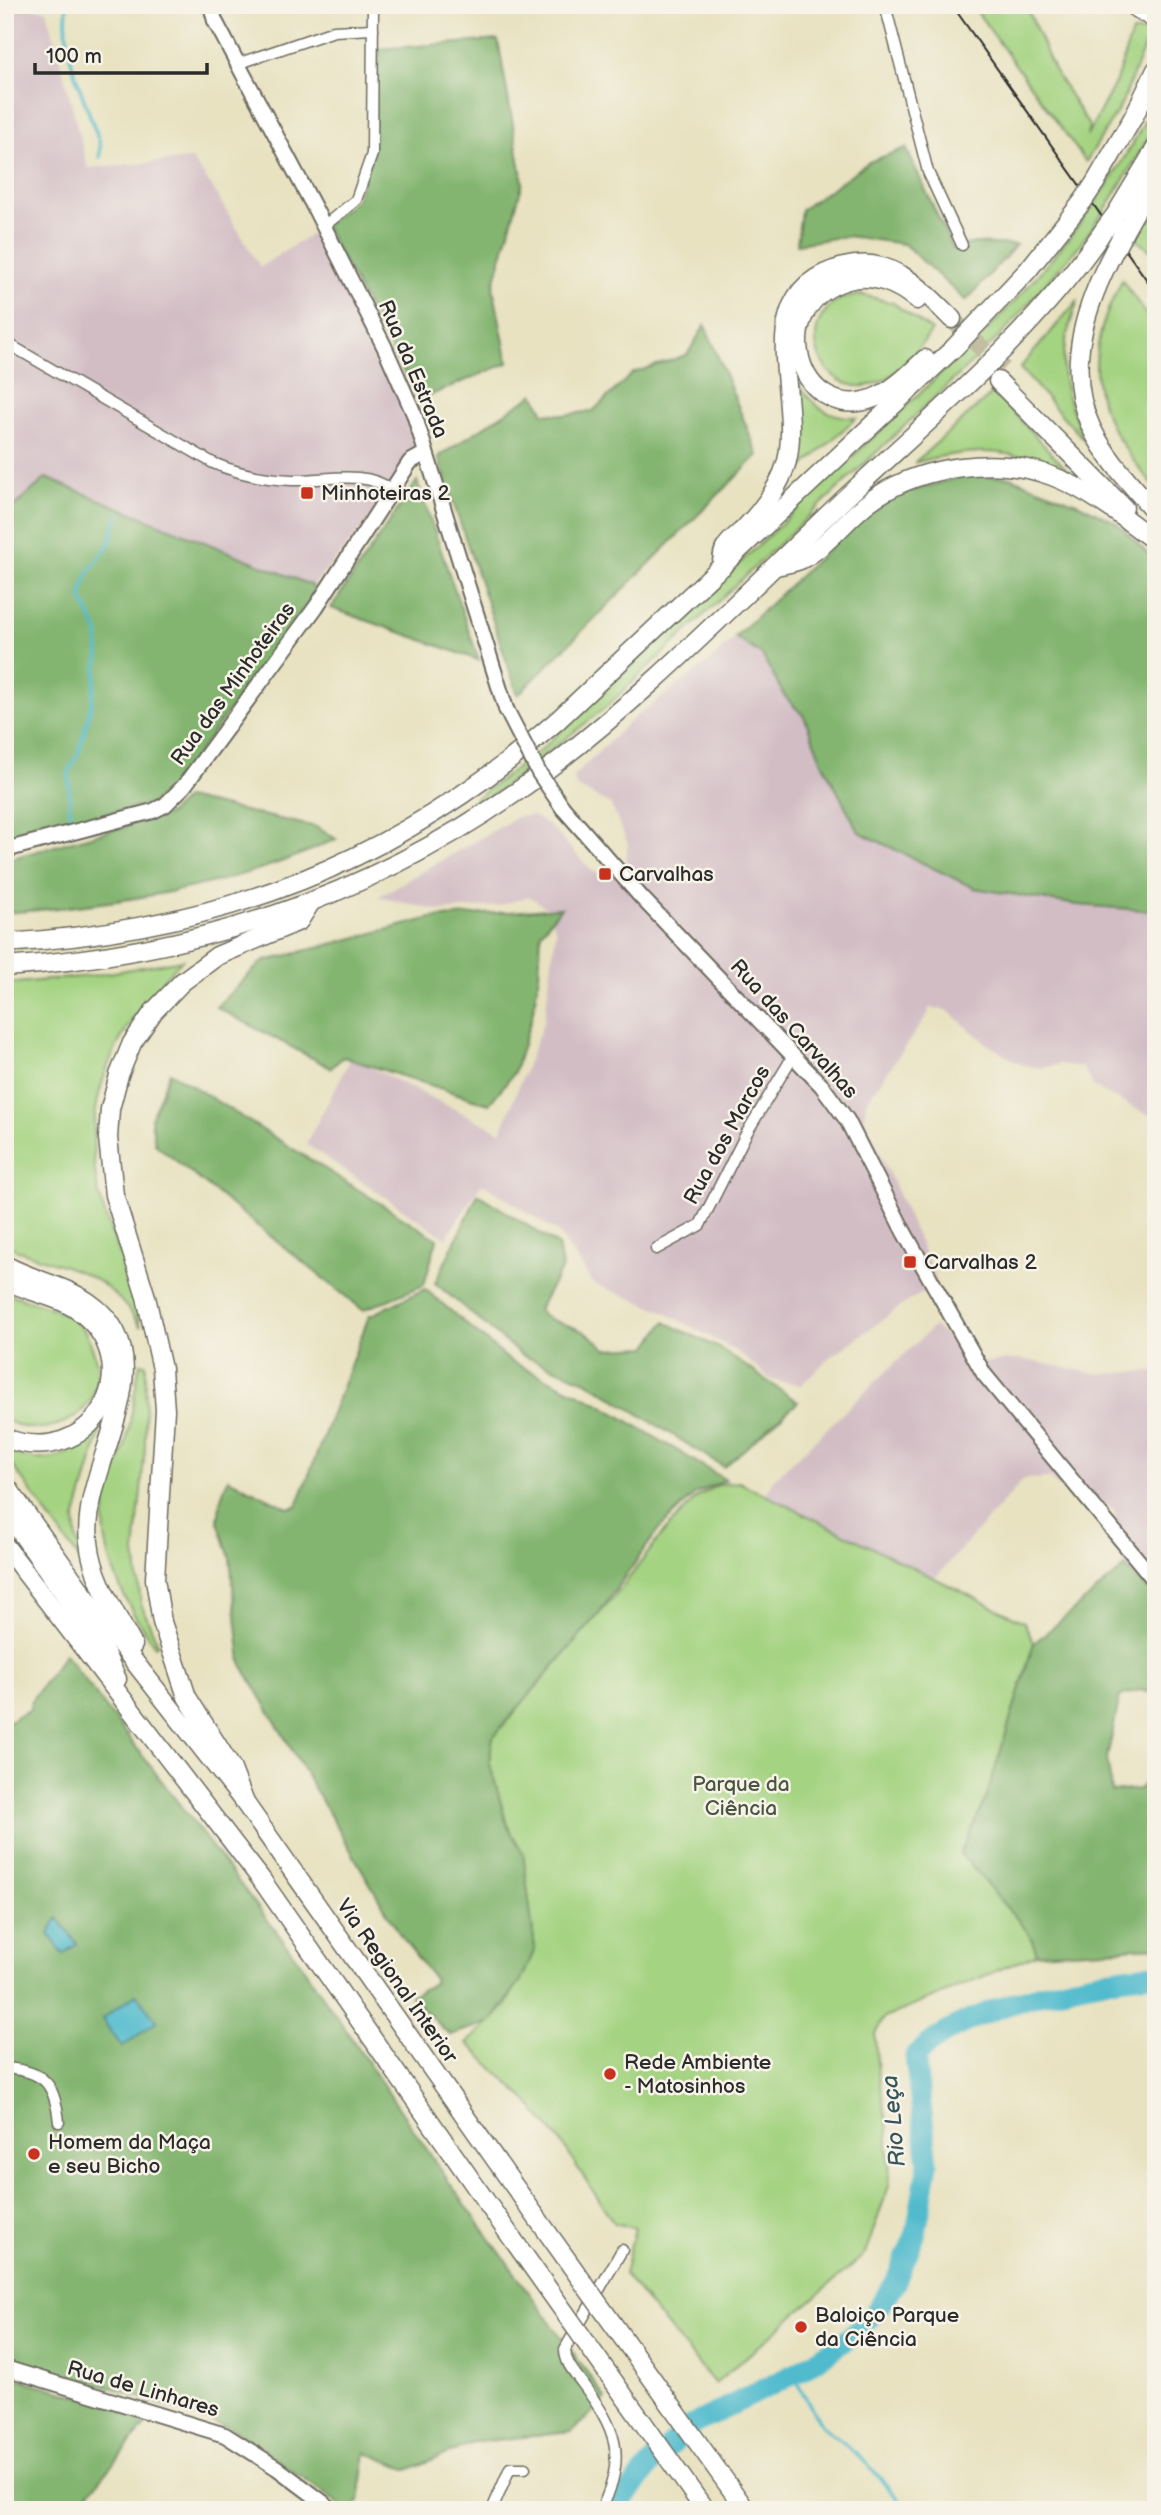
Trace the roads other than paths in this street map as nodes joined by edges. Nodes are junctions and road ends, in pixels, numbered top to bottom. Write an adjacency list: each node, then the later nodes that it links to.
1 (211, 5): 7 (street, Rua da Estrada)
2 (373, 5): 6 (street)
3 (885, 5): 13 (street)
4 (1124, 5): 5 (street)
5 (1155, 24)
6 (373, 29): 7 (street); 12 (street)
7 (237, 64): 12 (street, Rua da Estrada)
8 (1156, 70): 15 (highway, bridge)
9 (1156, 148): 11 (highway)
10 (1156, 175): 11 (highway)
11 (1121, 221): 18 (highway, bridge); 22 (highway, bridge)
12 (324, 226): 16 (street, Rua da Estrada)
13 (962, 245)
14 (5, 342): 17 (street)
15 (954, 348): 21 (highway); 21 (highway)
16 (426, 453): 17 (street, Rua das Minhoteiras); 24 (street, Rua da Estrada, bridge)
17 (392, 490): 23 (street, Rua das Minhoteiras)
18 (1156, 513)
19 (1156, 523): 20 (highway)
20 (1156, 541): 22 (highway)
21 (722, 567): 26 (highway)
22 (773, 567): 25 (highway)
23 (5, 850)
24 (641, 897): 28 (street, Rua das Carvalhas)
25 (311, 902): 27 (highway); 39 (highway)
26 (5, 943)
27 (5, 967)
28 (793, 1056): 29 (street, Rua dos Marcos); 36 (street, Rua das Carvalhas)
29 (656, 1249)
30 (5, 1265): 37 (highway)
31 (5, 1280): 32 (highway)
32 (5, 1438)
33 (5, 1483): 37 (highway, Via Regional Interior)
34 (5, 1510): 38 (highway)
35 (6, 1548): 38 (highway)
36 (1156, 1582)
37 (156, 1688): 39 (highway, Via Regional Interior)
38 (130, 1708): 48 (highway, bridge)
39 (245, 1803): 49 (highway, Via Regional Interior, bridge)
40 (5, 2068): 41 (street)
41 (59, 2122)
42 (622, 2250): 47 (street)
43 (5, 2368): 45 (street, Rua de Linhares)
44 (525, 2468): 46 (street)
45 (332, 2510)
46 (492, 2510)
47 (601, 2510)
48 (705, 2510)
49 (746, 2510)

